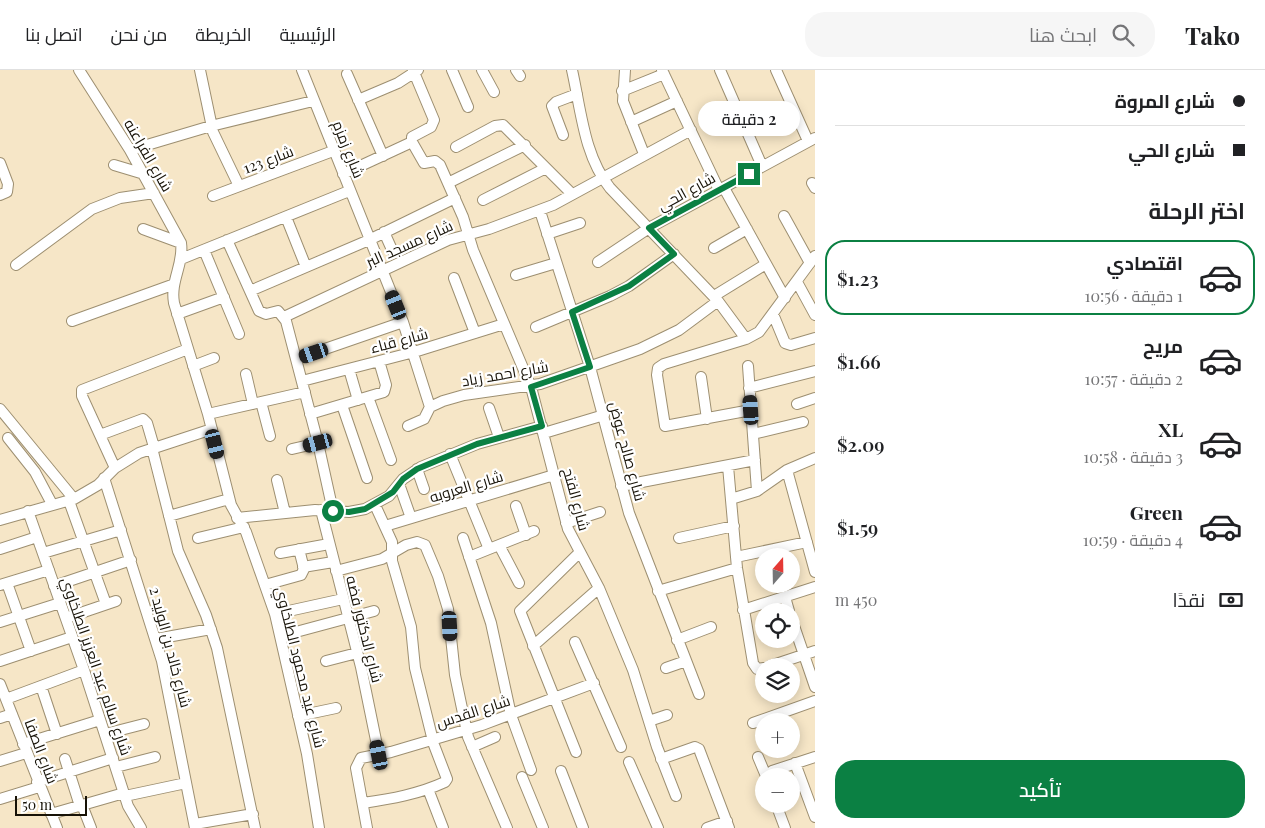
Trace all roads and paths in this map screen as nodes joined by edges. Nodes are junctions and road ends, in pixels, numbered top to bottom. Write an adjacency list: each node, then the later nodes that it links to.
1 (79, 70): 28 (street, شارع الفراعنه)
2 (200, 70): 21 (street)
3 (302, 70): 17 (street, شارع زمزم)
4 (452, 70): 19 (street)
5 (482, 70): 14 (street)
6 (572, 70): 15 (street)
7 (625, 70): 13 (street)
8 (720, 70): 34 (street)
9 (776, 70): 24 (street)
10 (415, 71): 16 (street); 25 (street)
11 (663, 72): 13 (street); 18 (street)
12 (347, 74): 16 (street)
13 (622, 91): 20 (street)
14 (494, 92)
15 (577, 94): 23 (street); 38 (street)
16 (358, 100): 31 (street)
17 (313, 101): 21 (street); 29 (street, شارع زمزم)
18 (677, 101): 20 (street); 22 (street)
19 (468, 107)
20 (631, 122): 30 (street)
21 (211, 126): 28 (street); 40 (street)
22 (690, 130): 30 (street, شارع مسجد البر); 41 (street)
23 (563, 135)
24 (812, 139): 34 (street, شارع الحي)
25 (412, 142): 31 (street); 39 (street, شارع الفتح)
26 (525, 145): 27 (street); 35 (street); 39 (street)
27 (456, 147)
28 (130, 150): 36 (street, شارع الفراعنه)
29 (333, 151): 37 (street, شارع زمزم); 40 (street, شارع 123)
30 (644, 154): 38 (street, شارع مسجد البر)
31 (383, 156): 37 (street)
32 (0, 162): 45 (street)
33 (114, 165): 36 (street)
34 (762, 166): 41 (street, شارع الحي)
35 (546, 168): 44 (street); 48 (street)
36 (144, 174): 43 (street, شارع الفراعنه)
37 (343, 174): 42 (street, شارع زمزم)
38 (602, 177): 44 (street, شارع مسجد البر); 53 (street)
39 (448, 182): 47 (street, شارع الفتح)
40 (240, 186): 46 (street, شارع 123)
41 (721, 189): 53 (street, شارع الحي); 55 (street)
42 (349, 190): 51 (street); 60 (street, شارع زمزم)
43 (154, 193): 61 (street, شارع الفراعنه); 71 (street)
44 (572, 194): 49 (street, شارع مسجد البر)
45 (0, 195)
46 (213, 196)
47 (455, 198): 56 (street); 57 (street, شارع الفتح)
48 (482, 200)
49 (540, 211): 57 (street, شارع مسجد البر); 58 (street, شارع صالح عوض)
50 (784, 216): 67 (street)
51 (286, 217): 59 (street); 72 (street)
52 (580, 224): 58 (street)
53 (649, 228): 65 (street); 68 (street, شارع الحي)
54 (143, 229): 61 (street)
55 (747, 229): 62 (street); 70 (street)
56 (384, 232): 60 (street); 64 (street)
57 (468, 234): 73 (street, شارع مسجد البر); 89 (street, شارع الفتح)
58 (547, 234): 69 (street, شارع صالح عوض)
59 (227, 240): 63 (street); 78 (street)
60 (369, 240): 72 (street); 73 (street, شارع زمزم)
61 (181, 243): 66 (street, شارع الفراعنه)
62 (714, 248)
63 (204, 250): 66 (street); 79 (street)
64 (393, 252)
65 (674, 254): 81 (street); 82 (street)
66 (181, 259): 77 (street, شارع الفراعنه)
67 (813, 259): 76 (street)
68 (598, 262)
69 (556, 264): 74 (street); 82 (street, شارع صالح عوض)
70 (766, 264): 80 (street); 81 (street, شارع احمد زياد)
71 (16, 265)
72 (306, 267): 78 (street)
73 (382, 272): 86 (street, شارع مسجد البر); 88 (street, شارع زمزم)
74 (516, 275)
75 (454, 278): 91 (street)
76 (796, 282): 80 (street); 85 (street)
77 (172, 285): 83 (street, شارع عيد محمود الطلخاوي); 87 (street)
78 (250, 291): 86 (street)
79 (224, 297): 83 (street); 92 (street)
80 (785, 298): 84 (street)
81 (716, 299): 94 (street); 102 (street, شارع احمد زياد)
82 (572, 312): 90 (street); 102 (street, شارع صالح عوض)
83 (177, 314): 95 (street, شارع عيد محمود الطلخاوي)
84 (774, 314): 93 (street); 94 (street)
85 (815, 315)
86 (284, 317): 98 (street)
87 (72, 321)
88 (403, 322): 96 (street, شارع زمزم); 98 (street)
89 (504, 324): 91 (street, شارع قباء); 108 (street, شارع الفتح)
90 (536, 327)
91 (476, 333): 96 (street, شارع قباء)
92 (239, 334)
93 (815, 338)
94 (746, 339): 122 (street)
95 (188, 349): 100 (street, شارع عيد محمود الطلخاوي); 128 (street)
96 (414, 352): 99 (street, شارع قباء); 115 (street, شارع زمزم)
97 (214, 358): 100 (street)
98 (296, 359): 107 (street)
99 (379, 361): 103 (street, شارع قباء); 111 (street)
100 (193, 366): 119 (street, شارع عيد محمود الطلخاوي)
101 (748, 366): 109 (street)
102 (590, 367): 108 (street, شارع احمد زياد); 121 (street, شارع صالح عوض)
103 (349, 369): 107 (street, شارع قباء); 111 (street)
104 (815, 371): 109 (street)
105 (246, 374): 112 (street)
106 (701, 377): 122 (street)
107 (303, 387): 112 (street, شارع قباء); 120 (street)
108 (531, 387): 115 (street, شارع احمد زياد); 126 (street, شارع الفتح)
109 (750, 388): 118 (street)
110 (815, 398): 113 (street)
111 (363, 399): 114 (street); 137 (street)
112 (257, 403): 119 (street, شارع قباء); 129 (street)
113 (798, 404)
114 (342, 405): 120 (street); 145 (street)
115 (430, 407): 124 (street, شارع احمد زياد)
116 (489, 408): 130 (street)
117 (0, 409): 131 (street)
118 (751, 410): 122 (street); 127 (street)
119 (208, 414): 125 (street, شارع عيد محمود الطلخاوي)
120 (310, 414): 132 (street)
121 (604, 415): 126 (street); 148 (street, شارع صالح عوض)
122 (707, 419)
123 (803, 422): 127 (street)
124 (408, 426)
125 (212, 429): 133 (street); 151 (street, شارع عيد محمود الطلخاوي)
126 (543, 429): 130 (street); 143 (street, شارع الفتح)
127 (753, 434): 138 (street)
128 (100, 435): 133 (street); 140 (street)
129 (270, 436)
130 (499, 437): 135 (street)
131 (24, 438): 153 (street); 155 (street)
132 (318, 443): 134 (street); 160 (street)
133 (153, 447): 140 (street); 163 (street)
134 (292, 450)
135 (450, 454): 141 (street); 154 (street)
136 (815, 458): 142 (street)
137 (391, 460)
138 (755, 460): 139 (street); 150 (street)
139 (728, 466): 148 (street); 152 (street)
140 (115, 468): 144 (street)
141 (417, 469): 147 (street); 149 (street)
142 (787, 470): 150 (street); 177 (street)
143 (554, 475): 154 (street, شارع العروبه); 167 (street, شارع الفتح)
144 (104, 478): 153 (street); 171 (street, شارع خالد بن الوليد 2)
145 (367, 478)
146 (277, 480): 162 (street)
147 (399, 484): 156 (street); 165 (street)
148 (621, 486): 201 (street, شارع صالح عوض)
149 (424, 488)
150 (757, 491): 152 (street)
151 (229, 499): 163 (street); 164 (street, شارع عيد محمود الطلخاوي)
152 (732, 499): 169 (street)
153 (72, 500): 155 (street); 176 (street)
154 (469, 501): 165 (street, شارع العروبه); 179 (street)
155 (52, 504): 159 (street)
156 (375, 505): 160 (street); 168 (street)
157 (516, 506): 179 (street)
158 (320, 510): 160 (street); 162 (street); 178 (street, شارع الدكتور فضه)
159 (28, 511): 166 (street); 172 (street, شارع سالم عبد العزيز الطلخاوي)
160 (333, 511)
161 (600, 512): 167 (street)
162 (285, 513): 164 (street)
163 (169, 516): 214 (street)
164 (237, 518): 170 (street, شارع عيد محمود الطلخاوي)
165 (411, 518): 168 (street, شارع العروبه)
166 (0, 520)
167 (566, 523): 185 (street, شارع الفتح)
168 (386, 526): 184 (street)
169 (734, 526): 175 (street); 187 (street)
170 (244, 527): 173 (street); 197 (street, شارع عيد محمود الطلخاوي)
171 (121, 530): 176 (street); 188 (street, شارع خالد بن الوليد 2)
172 (37, 537): 180 (street); 183 (street, شارع سالم عبد العزيز الطلخاوي)
173 (198, 538)
174 (463, 538): 186 (street)
175 (679, 538)
176 (84, 541): 183 (street); 193 (street)
177 (807, 542): 187 (street); 194 (street)
178 (329, 544): 181 (street); 190 (street, شارع الدكتور فضه)
179 (494, 547): 186 (street); 195 (street)
180 (0, 549)
181 (300, 549): 182 (street); 189 (street)
182 (280, 552)
183 (43, 553): 192 (street, شارع سالم عبد العزيز الطلخاوي)
184 (392, 553): 190 (street); 251 (street); 255 (street)
185 (579, 553): 200 (street, شارع الفتح); 221 (street)
186 (469, 557): 243 (street)
187 (736, 557): 191 (street)
188 (131, 560): 193 (street); 217 (street, شارع خالد بن الوليد 2)
189 (303, 566): 190 (street); 197 (street)
190 (335, 567): 203 (street, شارع الدكتور فضه)
191 (737, 568): 201 (street); 206 (street)
192 (48, 570): 196 (street); 198 (street, شارع سالم عبد العزيز الطلخاوي)
193 (95, 572): 198 (street); 210 (street)
194 (815, 572)
195 (519, 583)
196 (4, 584): 209 (street)
197 (265, 585): 208 (street, شارع عيد محمود الطلخاوي)
198 (54, 586): 204 (street, شارع سالم عبد العزيز الطلخاوي)
199 (815, 587): 202 (street)
200 (599, 588): 221 (street); 248 (street, شارع الفتح)
201 (658, 591): 218 (street, شارع صالح عوض)
202 (785, 597): 205 (street); 206 (street)
203 (342, 599): 208 (street); 211 (street, شارع الدكتور فضه)
204 (60, 602): 209 (street); 210 (street, شارع سالم عبد العزيز الطلخاوي)
205 (787, 603)
206 (743, 610): 230 (street)
207 (374, 612): 211 (street)
208 (275, 614): 215 (street, شارع عيد محمود الطلخاوي)
209 (19, 616): 212 (street); 222 (street)
210 (66, 618): 216 (street, شارع سالم عبد العزيز الطلخاوي)
211 (348, 618): 215 (street); 224 (street, شارع الدكتور فضه)
212 (0, 622)
213 (711, 627): 218 (street)
214 (211, 629): 217 (street); 285 (street)
215 (280, 636): 245 (street, شارع عيد محمود الطلخاوي)
216 (72, 637): 222 (street); 232 (street, شارع سالم عبد العزيز الطلخاوي)
217 (156, 639): 274 (street, شارع خالد بن الوليد 2)
218 (677, 640): 229 (street, شارع صالح عوض)
219 (575, 642): 233 (street)
220 (800, 643): 225 (street)
221 (533, 646): 238 (street)
222 (31, 651): 227 (street)
223 (815, 651): 225 (street)
224 (357, 653): 228 (street); 260 (street, شارع الدكتور فضه)
225 (804, 655): 226 (street); 236 (street)
226 (795, 658)
227 (0, 661)
228 (326, 661)
229 (686, 661): 231 (street); 237 (street, شارع صالح عوض)
230 (755, 664)
231 (666, 668)
232 (84, 670): 235 (street); 247 (street, شارع سالم عبد العزيز الطلخاوي)
233 (594, 683): 238 (street, شارع القدس); 257 (street)
234 (0, 684): 239 (street, شارع الصفا)
235 (41, 686): 239 (street); 252 (street)
236 (815, 687)
237 (699, 694)
238 (554, 698): 243 (street, شارع القدس); 259 (street)
239 (6, 699): 242 (street, شارع الصفا)
240 (815, 701): 249 (street)
241 (336, 708): 245 (street)
242 (12, 714): 246 (street); 258 (street, شارع الصفا)
243 (511, 715): 251 (street, شارع القدس); 270 (street)
244 (667, 715): 248 (street)
245 (298, 716): 293 (street, شارع عيد محمود الطلخاوي)
246 (0, 718)
247 (100, 720): 252 (street); 253 (street, شارع سالم عبد العزيز الطلخاوي)
248 (650, 721): 264 (street, شارع الفتح)
249 (754, 723)
250 (144, 724): 253 (street)
251 (468, 730): 255 (street, شارع القدس); 256 (street)
252 (57, 734): 258 (street)
253 (105, 734): 266 (street, شارع سالم عبد العزيز الطلخاوي)
254 (495, 737): 256 (street)
255 (433, 739): 260 (street, شارع القدس); 276 (street)
256 (472, 747): 296 (street)
257 (621, 747)
258 (25, 749): 265 (street); 275 (street, شارع الصفا)
259 (576, 752)
260 (379, 755): 280 (street, شارع القدس)
261 (155, 757): 266 (street)
262 (815, 757): 268 (street)
263 (65, 759): 271 (street)
264 (661, 759): 278 (street, شارع الفتح); 286 (street)
265 (0, 761)
266 (114, 762): 271 (street); 277 (street, شارع سالم عبد العزيز الطلخاوي)
267 (629, 762): 299 (street)
268 (795, 763): 269 (street); 283 (street)
269 (783, 768)
270 (531, 770)
271 (69, 772): 275 (street); 281 (street)
272 (561, 772): 298 (street)
273 (522, 777): 297 (street)
274 (186, 783): 277 (street); 287 (street, شارع خالد بن الوليد 2)
275 (38, 784): 279 (street); 284 (street, شارع الصفا)
276 (428, 789): 280 (street); 295 (street)
277 (124, 794): 281 (street); 291 (street, شارع سالم عبد العزيز الطلخاوي)
278 (676, 796)
279 (0, 799)
280 (363, 802): 294 (street)
281 (81, 805): 284 (street); 290 (street)
282 (779, 813): 289 (street)
283 (814, 813)
284 (51, 814): 288 (street, شارع الصفا)
285 (253, 814): 287 (street); 292 (street)
286 (728, 824): 300 (street)
287 (195, 826)
288 (54, 827)
289 (783, 827)
290 (91, 828)
291 (141, 828)
292 (256, 828)
293 (320, 828)
294 (367, 828)
295 (443, 828)
296 (507, 828)
297 (543, 828)
298 (583, 828)
299 (658, 828)
300 (707, 828)

